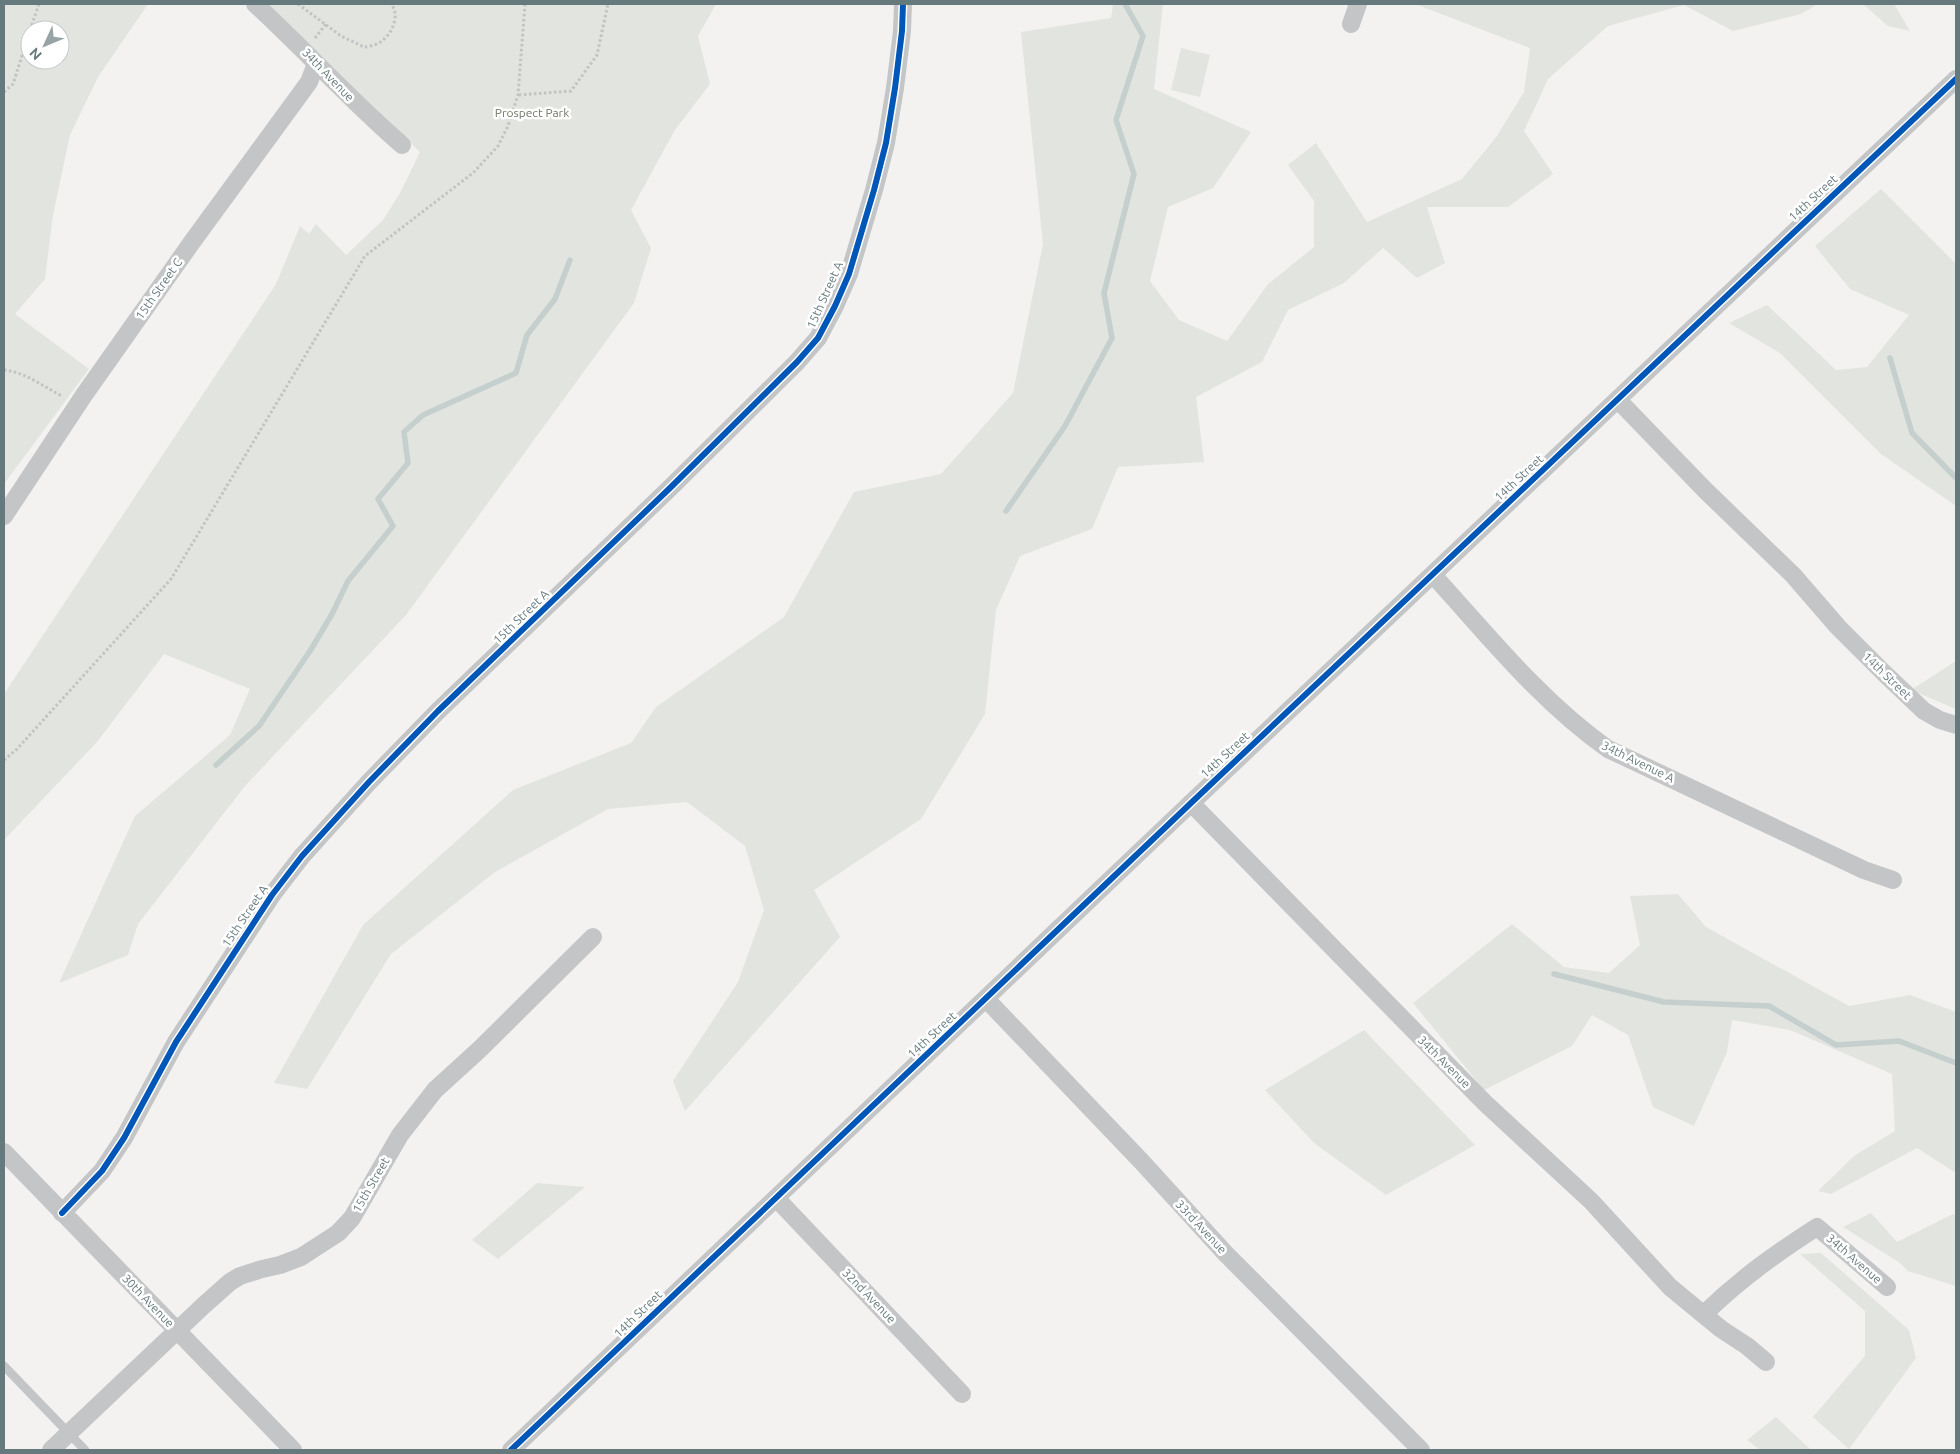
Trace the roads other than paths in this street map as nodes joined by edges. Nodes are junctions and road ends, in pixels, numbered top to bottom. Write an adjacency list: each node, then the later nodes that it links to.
1 (255, 4): 5 (street, 34th Avenue)
2 (903, 4): 18 (street, 15th Street A)
3 (1358, 4): 4 (street)
4 (1351, 24)
5 (316, 64): 7 (street, 34th Avenue); 9 (street, 15th Street C)
6 (1956, 79): 8 (street, 14th Street)
7 (402, 145)
8 (1618, 400): 10 (street, 14th Street); 11 (street, 14th Street)
9 (4, 516)
10 (1433, 575): 12 (street, 14th Street); 13 (street, 34th Avenue A)
11 (1956, 725)
12 (1191, 803): 15 (street, 14th Street); 20 (street, 34th Avenue)
13 (1893, 880)
14 (593, 936): 21 (street, 15th Street)
15 (986, 999): 17 (street, 14th Street); 30 (street, 33rd Avenue)
16 (4, 1152): 18 (street, 30th Avenue)
17 (776, 1198): 24 (street, 32nd Avenue); 29 (street, 14th Street)
18 (62, 1213): 21 (street, 30th Avenue)
19 (1887, 1287): 20 (street, 34th Avenue)
20 (1704, 1314): 22 (street, 34th Avenue)
21 (178, 1331): 25 (street, 15th Street); 28 (street, 30th Avenue)
22 (1766, 1362)
23 (4, 1366): 25 (lane)
24 (962, 1394)
25 (69, 1433): 26 (street, 15th Street); 27 (lane)
26 (51, 1450)
27 (85, 1450)
28 (293, 1450)
29 (511, 1450)
30 (1421, 1450)

